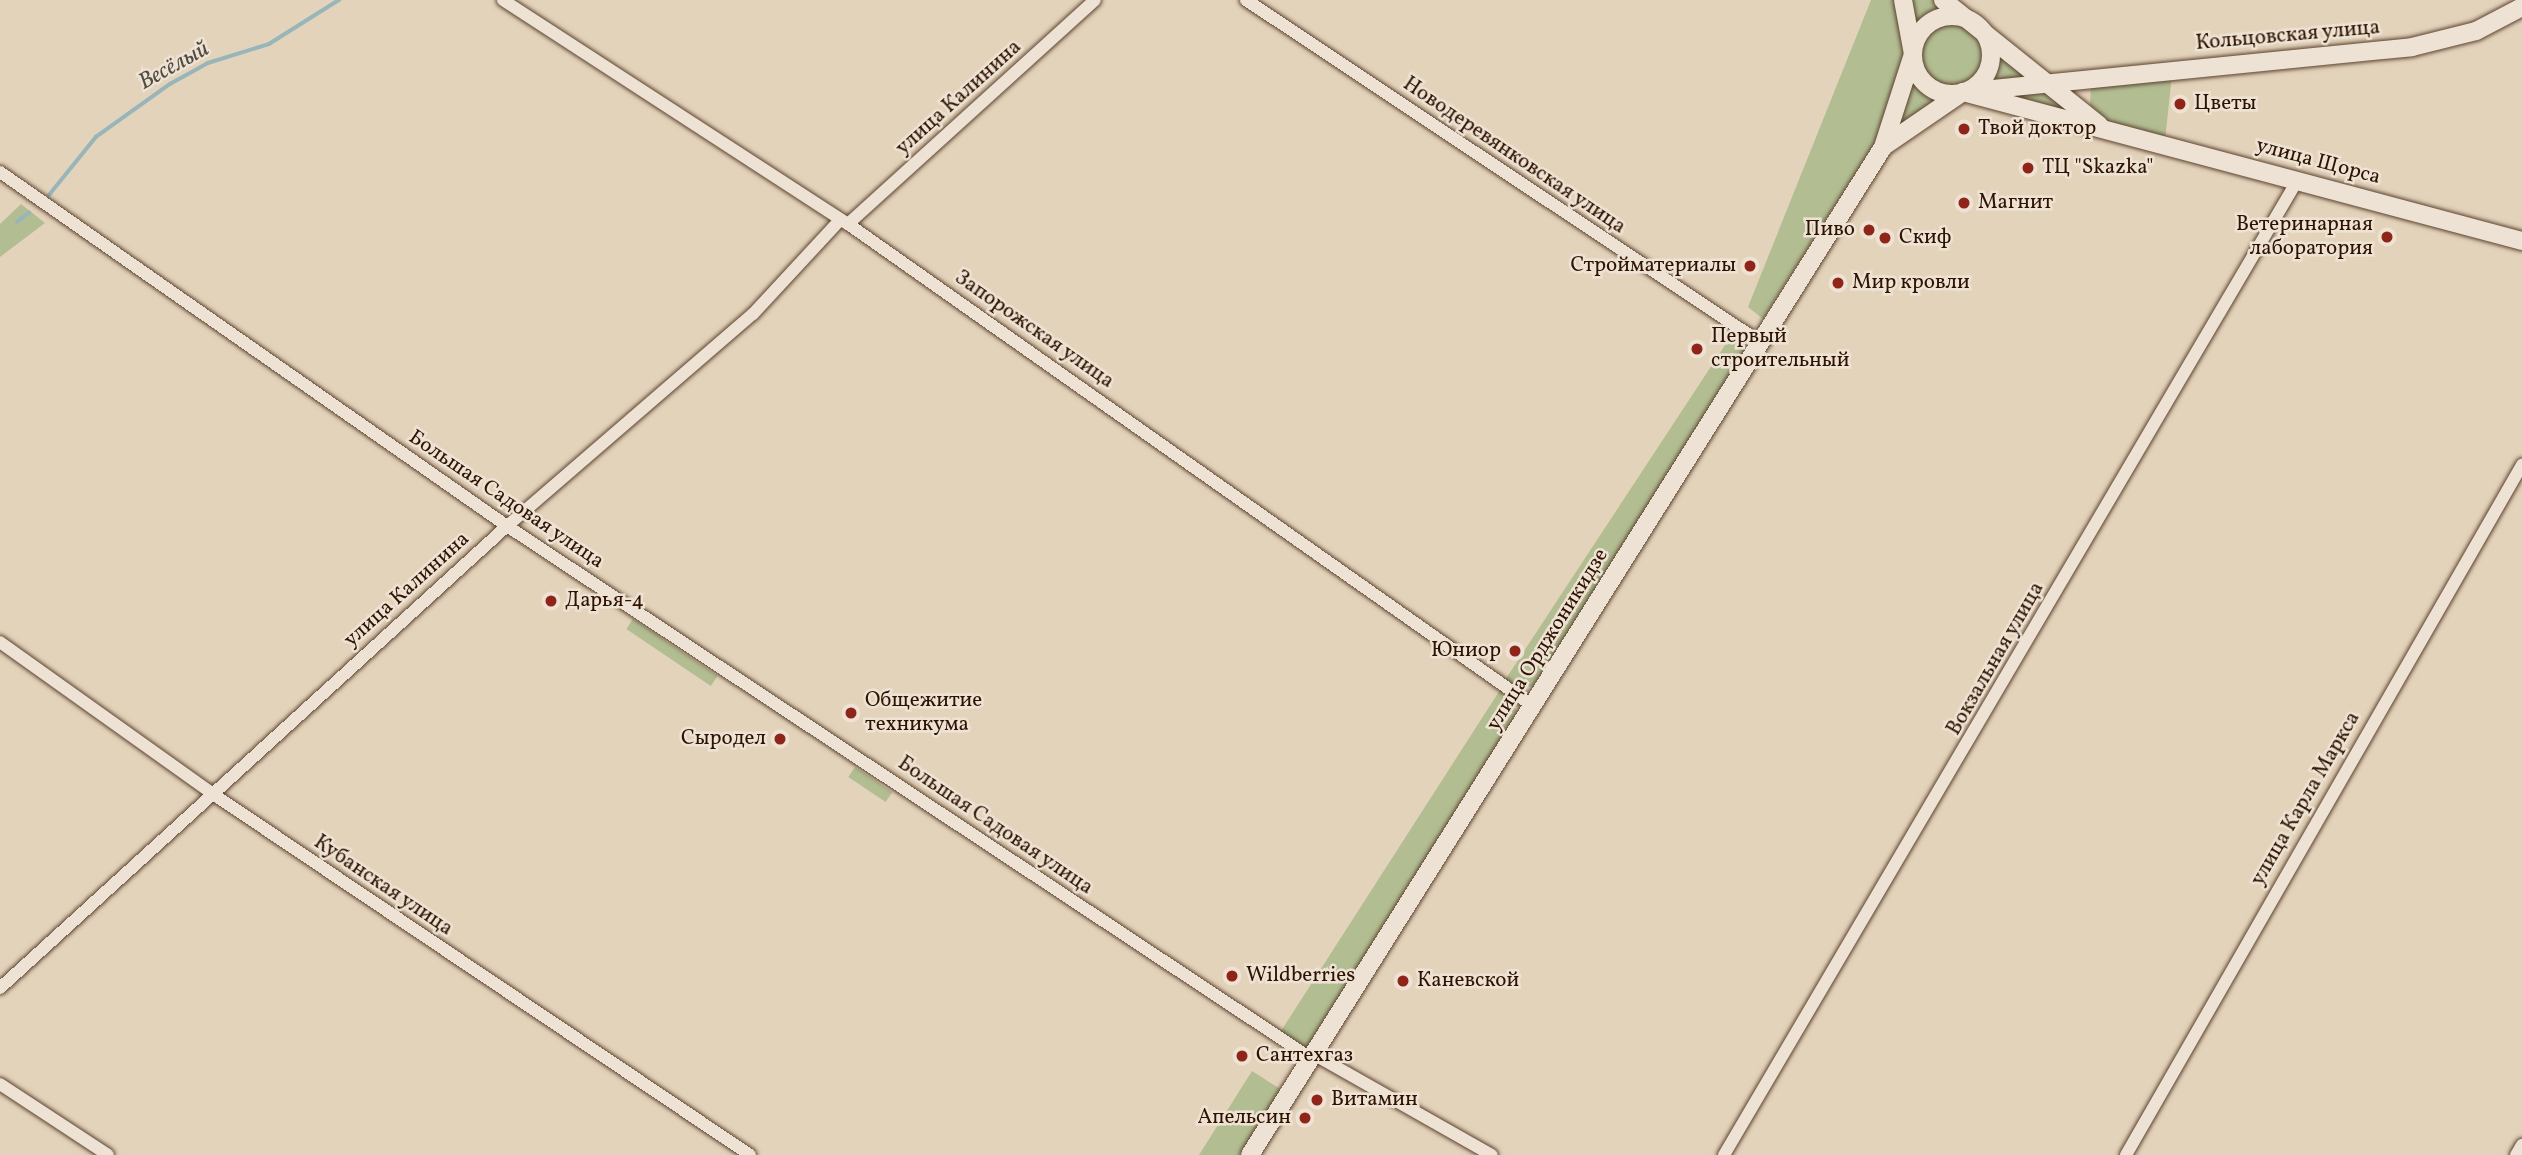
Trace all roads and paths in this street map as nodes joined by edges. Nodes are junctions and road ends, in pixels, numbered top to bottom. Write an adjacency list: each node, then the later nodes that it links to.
1 (503, 0): 15 (street, Запорожская улица)
2 (1095, 0): 15 (street, улица Калинина)
3 (1246, 0): 17 (street, Новодеревянковская улица)
4 (1903, 0): 8 (main road)
5 (1943, 0): 7 (main road, улица Щорса)
6 (2522, 7): 9 (main road, Кольцовская улица)
7 (1975, 23): 8 (main road); 9 (main road, улица Щорса); 10 (main road)
8 (1913, 54): 10 (main road); 12 (main road)
9 (2050, 81): 10 (main road, Кольцовская улица); 11 (main road, улица Щорса)
10 (1963, 92): 11 (main road, улица Щорса); 12 (main road)
11 (2102, 127): 14 (main road, улица Щорса)
12 (1883, 147): 17 (main road, улица Орджоникидзе)
13 (0, 172): 19 (street, Большая Садовая улица)
14 (2297, 181): 16 (main road, улица Щорса); 31 (street, Вокзальная улица)
15 (844, 223): 19 (street, улица Калинина); 21 (street, Запорожская улица)
16 (2522, 241)
17 (1760, 342): 21 (main road, улица Орджоникидзе)
18 (2522, 465): 32 (street, улица Карла Маркса)
19 (506, 526): 22 (street, улица Калинина); 24 (street, Большая Садовая улица)
20 (0, 642): 22 (street, Кубанская улица)
21 (1533, 706): 24 (main road, улица Орджоникидзе)
22 (213, 794): 23 (street, улица Калинина); 28 (street, Кубанская улица)
23 (0, 988)
24 (1313, 1057): 29 (main road, улица Орджоникидзе); 30 (street, Большая Садовая улица)
25 (0, 1084): 27 (street)
26 (2522, 1146): 33 (street)
27 (108, 1155)
28 (750, 1155)
29 (1250, 1155)
30 (1492, 1155)
31 (1724, 1155)
32 (2126, 1155)
33 (2517, 1155)

